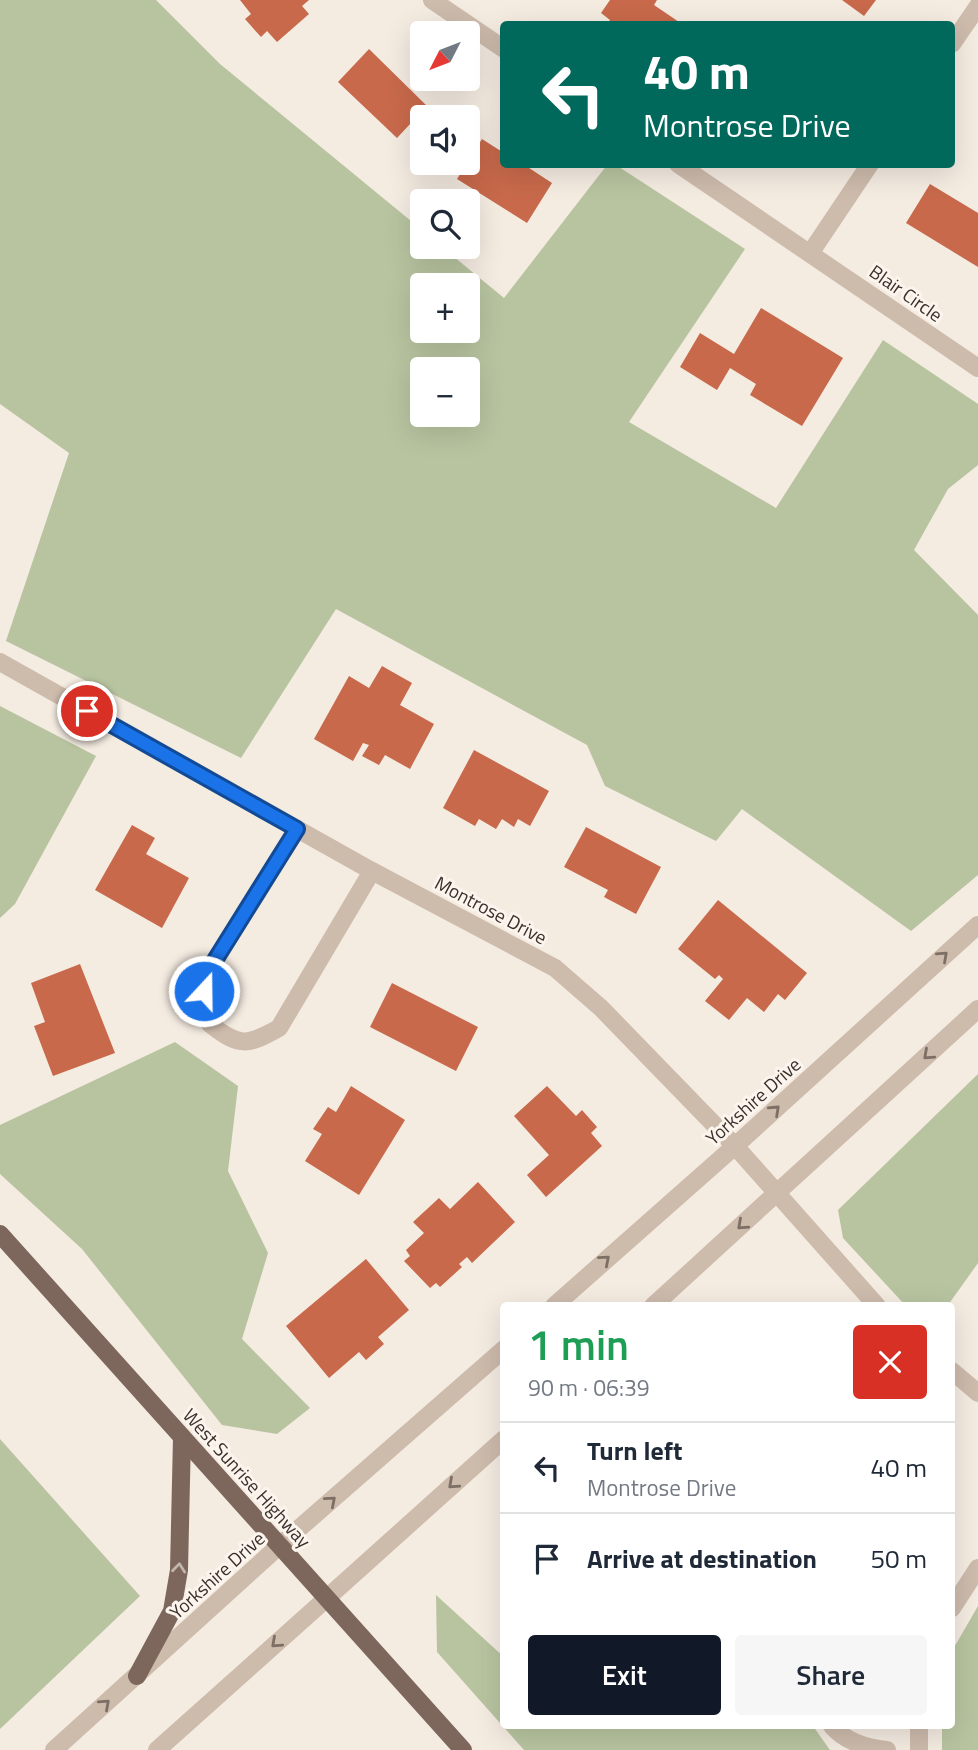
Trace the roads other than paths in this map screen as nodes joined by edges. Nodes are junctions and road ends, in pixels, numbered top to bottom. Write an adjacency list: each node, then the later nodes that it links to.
1 (432, 0): 4 (street)
2 (978, 6): 3 (street)
3 (955, 40)
4 (500, 46)
5 (684, 168): 7 (street, Blair Circle)
6 (867, 168): 7 (street)
7 (810, 252): 8 (street, Blair Circle)
8 (978, 368)
9 (0, 662): 10 (street, Montrose Drive)
10 (297, 829): 11 (street, Montrose Drive); 11 (street)
11 (372, 871): 14 (street, Montrose Drive)
12 (978, 925): 14 (street, Yorkshire Drive, one-way to 12)
13 (978, 1009): 15 (street, one-way to 15)
14 (735, 1146): 15 (street, Montrose Drive); 17 (street, Yorkshire Drive, one-way to 14)
15 (778, 1193): 18 (street, one-way to 18); 19 (street, Montrose Drive)
16 (0, 1234): 23 (main road, West Sunrise Highway)
17 (559, 1302)
18 (657, 1302)
19 (873, 1302)
20 (500, 1353): 25 (street, Yorkshire Drive, one-way to 20)
21 (955, 1373): 22 (street)
22 (978, 1392)
23 (182, 1437): 25 (main road, West Sunrise Highway); 29 (main road, one-way to 23)
24 (500, 1443): 27 (street, one-way to 27)
25 (279, 1546): 27 (main road, West Sunrise Highway); 29 (street, Yorkshire Drive)
26 (978, 1567): 28 (street)
27 (327, 1598): 33 (street, one-way to 33); 34 (main road, West Sunrise Highway)
28 (955, 1603)
29 (137, 1676): 32 (street, Yorkshire Drive, one-way to 29)
30 (835, 1729): 35 (street)
31 (919, 1729): 36 (street)
32 (54, 1750)
33 (157, 1750)
34 (463, 1750)
35 (887, 1750)
36 (919, 1750)

